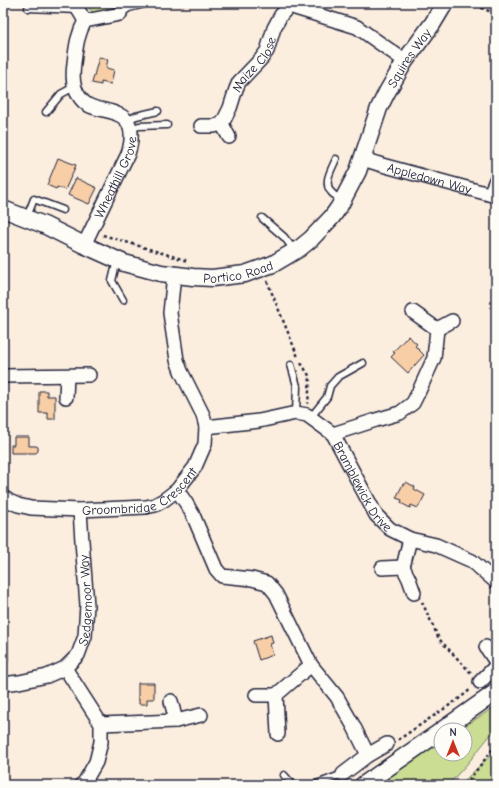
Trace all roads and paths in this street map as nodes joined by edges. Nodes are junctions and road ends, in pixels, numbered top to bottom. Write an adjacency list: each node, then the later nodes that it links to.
1 (149, 3): 7 (lane)
2 (445, 3): 10 (street, Squires Way)
3 (470, 3): 8 (path)
4 (290, 5): 10 (street, Maize Close); 15 (street, Maize Close)
5 (28, 8): 6 (lane)
6 (77, 8): 9 (street)
7 (120, 14): 9 (street)
8 (496, 14)
9 (85, 21): 11 (street)
10 (405, 61): 12 (street, Squires Way)
11 (74, 87): 14 (lane); 16 (street, Wheathill Grove)
12 (386, 92): 21 (street, Portico Road)
13 (158, 111): 16 (lane)
14 (46, 112)
15 (222, 124): 18 (street); 19 (street)
16 (129, 125): 17 (lane); 29 (street, Wheathill Grove)
17 (168, 125)
18 (201, 126)
19 (229, 137)
20 (336, 158): 24 (lane)
21 (363, 159): 23 (street, Appledown Way); 24 (street, Portico Road)
22 (496, 180): 23 (street)
23 (493, 195)
24 (343, 200): 30 (street, Portico Road)
25 (63, 210): 27 (lane)
26 (4, 212): 27 (street, Portico Road)
27 (27, 218): 29 (street, Portico Road)
28 (262, 218): 30 (lane)
29 (87, 238): 31 (street, Portico Road); 32 (path)
30 (295, 251): 33 (street, Portico Road)
31 (117, 260): 33 (street, Portico Road); 34 (lane)
32 (188, 261)
33 (174, 275): 46 (street, Groombridge Crescent)
34 (123, 300)
35 (413, 312): 37 (street)
36 (452, 321): 37 (street)
37 (437, 329): 47 (street)
38 (363, 363): 45 (lane)
39 (291, 365): 44 (lane)
40 (89, 375): 42 (street)
41 (3, 376): 42 (street)
42 (67, 376): 43 (street)
43 (66, 397)
44 (296, 413): 45 (street, Bramblewick Drive); 46 (street, Bramblewick Drive)
45 (311, 417): 47 (street, Bramblewick Drive)
46 (206, 427): 48 (street, Groombridge Crescent)
47 (333, 434): 51 (street, Bramblewick Drive)
48 (177, 490): 50 (street, Groombridge Crescent); 58 (street)
49 (3, 496): 50 (street, Groombridge Crescent)
50 (80, 510): 60 (street, Sedgemoor Way)
51 (410, 538): 52 (street); 54 (street, Bramblewick Drive)
52 (403, 567): 53 (street); 55 (street)
53 (382, 568)
54 (496, 582)
55 (414, 594): 61 (path)
56 (486, 647): 57 (street)
57 (496, 662)
58 (311, 665): 65 (street); 75 (street)
59 (496, 666): 61 (street)
60 (65, 668): 62 (street, Sedgemoor Way); 70 (street)
61 (480, 682): 73 (path)
62 (3, 684)
63 (496, 692): 69 (street)
64 (256, 695): 65 (street)
65 (276, 695): 71 (street)
66 (171, 701): 68 (street)
67 (201, 715): 68 (street)
68 (176, 721): 70 (street)
69 (453, 722)
70 (101, 724): 78 (street)
71 (278, 734)
72 (433, 736): 81 (street)
73 (386, 744): 75 (street)
74 (496, 745): 82 (path)
75 (368, 755): 76 (street)
76 (343, 774): 80 (lane)
77 (284, 775): 79 (lane)
78 (81, 785)
79 (294, 785)
80 (314, 785)
81 (363, 785)
82 (465, 785)

